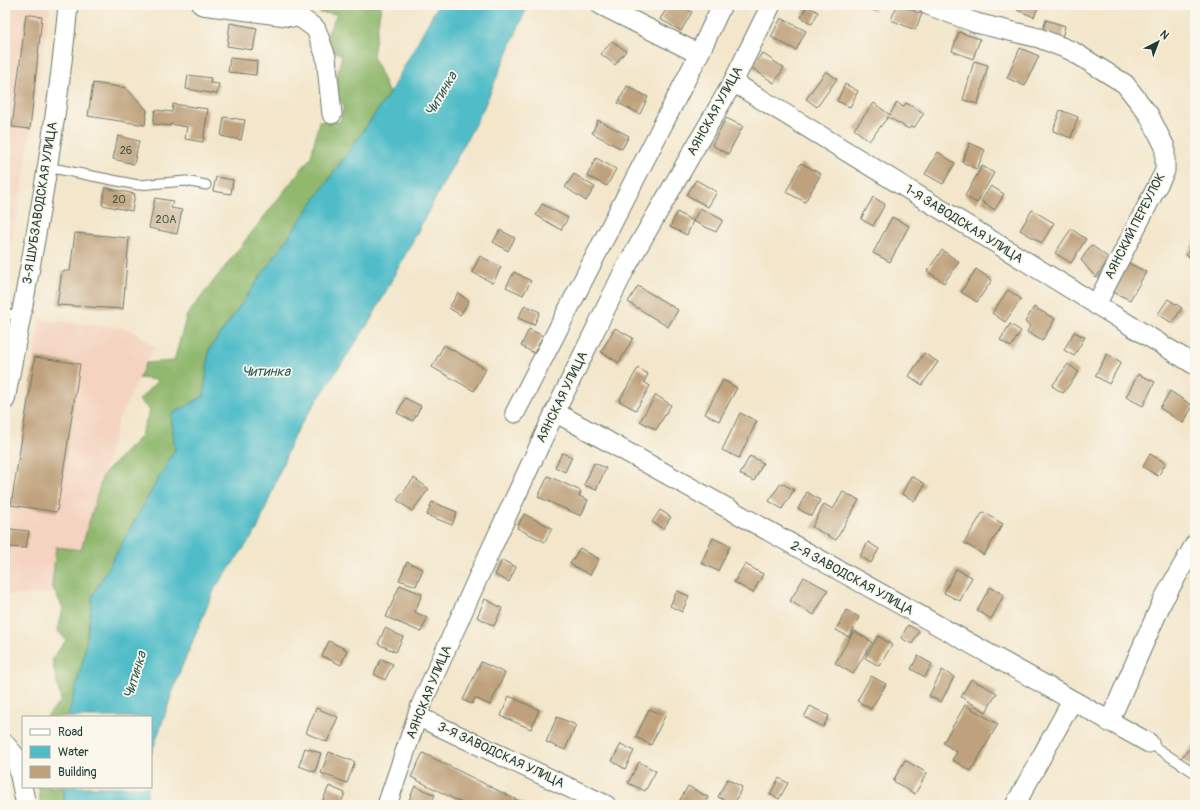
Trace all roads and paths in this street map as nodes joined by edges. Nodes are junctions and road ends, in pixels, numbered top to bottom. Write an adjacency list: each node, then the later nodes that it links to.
1 (68, 5): 10 (street, 3-Я ШУБЗАВОДСКАЯ УЛИЦА)
2 (202, 5): 9 (street)
3 (602, 5): 7 (street)
4 (722, 5): 7 (street)
5 (771, 5): 8 (street, АЯНСКАЯ УЛИЦА)
6 (928, 5): 12 (street, АЯНСКИЙ ПЕРЕУЛОК)
7 (699, 54): 17 (street)
8 (733, 82): 12 (street, 1-Я ЗАВОДСКАЯ УЛИЦА); 16 (street, АЯНСКАЯ УЛИЦА)
9 (332, 114)
10 (47, 167): 11 (lane); 13 (street, 3-Я ШУБЗАВОДСКАЯ УЛИЦА)
11 (206, 185)
12 (1096, 304): 14 (street, 1-Я ЗАВОДСКАЯ УЛИЦА)
13 (13, 314): 15 (street, 3-Я ШУБЗАВОДСКАЯ УЛИЦА)
14 (1195, 365)
15 (5, 400)
16 (555, 412): 19 (street, 2-Я ЗАВОДСКАЯ УЛИЦА); 20 (street, АЯНСКАЯ УЛИЦА)
17 (515, 414)
18 (1195, 544): 21 (street)
19 (1072, 701): 21 (street, 2-Я ЗАВОДСКАЯ УЛИЦА); 30 (street)
20 (417, 716): 28 (street, АЯНСКАЯ УЛИЦА); 29 (street, 3-Я ЗАВОДСКАЯ УЛИЦА)
21 (1109, 722): 22 (street, 2-Я ЗАВОДСКАЯ УЛИЦА)
22 (1149, 743): 24 (lane)
23 (5, 744): 25 (street)
24 (1195, 773)
25 (22, 786)
26 (22, 788): 27 (street)
27 (26, 805)
28 (387, 805)
29 (606, 805)
30 (1016, 805)

